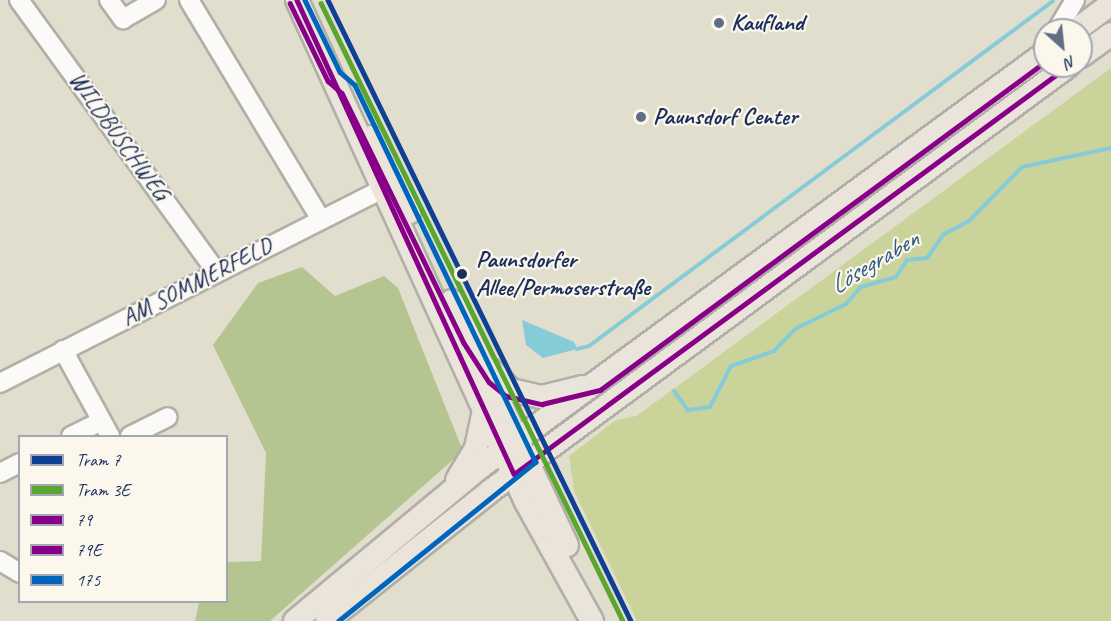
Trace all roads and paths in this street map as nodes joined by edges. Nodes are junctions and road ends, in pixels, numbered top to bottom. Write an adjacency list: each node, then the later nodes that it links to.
1 (19, 0): 16 (street, WILDBUSCHWEG)
2 (109, 0): 3 (street)
3 (156, 0)
4 (189, 0): 15 (street)
5 (297, 0): 14 (main road)
6 (1075, 0): 8 (street)
7 (1111, 4): 9 (main road)
8 (1064, 18)
9 (1092, 18)
10 (1111, 34): 11 (main road)
11 (1093, 47)
12 (1033, 62): 20 (main road)
13 (1052, 78): 28 (main road)
14 (387, 187): 15 (street, AM SOMMERFELD); 17 (main road); 21 (main road)
15 (320, 218): 16 (street, AM SOMMERFELD)
16 (217, 273): 18 (street, AM SOMMERFELD)
17 (470, 339): 20 (main road); 26 (main road)
18 (63, 350): 19 (street, AM SOMMERFELD); 23 (street)
19 (2, 379)
20 (596, 384): 26 (main road)
21 (484, 409): 26 (main road); 30 (main road)
22 (168, 417): 25 (street)
23 (106, 429): 24 (street)
24 (76, 435)
25 (132, 435)
26 (512, 445): 28 (main road); 30 (main road)
27 (18, 464): 29 (street)
28 (521, 468): 32 (main road); 33 (main road); 34 (main road)
29 (0, 473)
30 (455, 487): 31 (main road)
31 (294, 621)
32 (327, 621)
33 (592, 621)
34 (600, 621)

